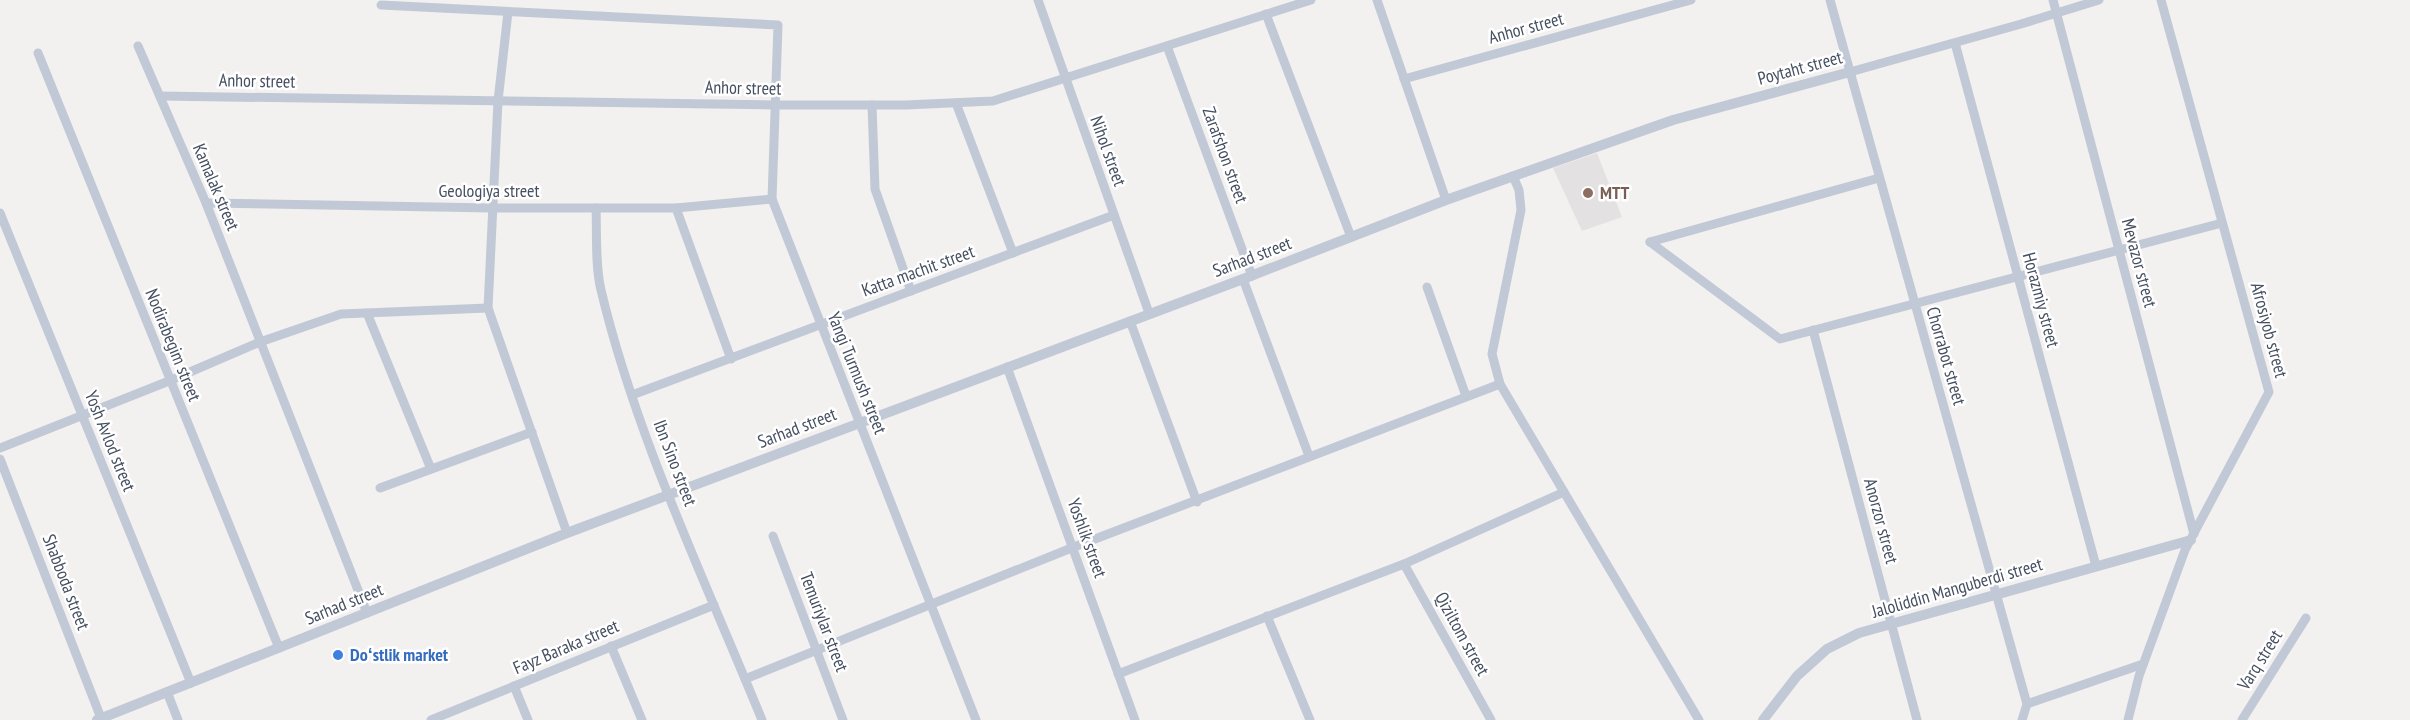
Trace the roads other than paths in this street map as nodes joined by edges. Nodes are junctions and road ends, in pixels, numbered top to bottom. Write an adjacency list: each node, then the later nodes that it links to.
1 (1038, 0): 18 (street, Nihol street)
2 (1311, 0): 12 (street, Anhor street)
3 (1377, 0): 19 (street)
4 (1691, 0): 19 (street, Anhor street)
5 (1830, 0): 17 (street, Chorrabot street)
6 (2053, 0): 11 (street, Mevazor street)
7 (2098, 0): 11 (street, Poytaht street)
8 (2161, 0): 35 (street, Afrosiyob street)
9 (381, 5): 10 (street)
10 (508, 12): 21 (street); 23 (street, Yangi Turmush street)
11 (2056, 13): 13 (street, Poytaht street); 37 (street, Mevazor street)
12 (1266, 14): 15 (street, Anhor street); 36 (street)
13 (1955, 43): 17 (street, Poytaht street); 40 (street, Horazmiy street)
14 (138, 46): 20 (street, Kamalak street)
15 (1167, 46): 18 (street, Anhor street); 39 (street, Zarafshon street)
16 (39, 53): 53 (street, Nodirabegim street)
17 (1850, 72): 25 (street, Poytaht street); 26 (street, Chorrabot street)
18 (1064, 78): 22 (street, Anhor street); 34 (street, Nihol street)
19 (1404, 79): 28 (street)
20 (160, 96): 21 (street, Anhor street); 29 (street, Kamalak street)
21 (498, 101): 23 (street, Anhor street); 30 (street)
22 (956, 103): 24 (street, Anhor street); 38 (street)
23 (776, 105): 24 (street, Anhor street); 27 (street, Yangi Turmush street)
24 (872, 105): 42 (street)
25 (1513, 176): 28 (street, Sarhad street); 54 (street)
26 (1879, 177): 43 (street, Chorrabot street); 49 (street)
27 (772, 199): 32 (street, Geologiya street); 48 (street, Yangi Turmush street)
28 (1446, 200): 36 (street, Sarhad street)
29 (206, 203): 30 (street, Geologiya street); 50 (street, Kamalak street)
30 (492, 208): 31 (street, Geologiya street); 44 (street)
31 (596, 208): 32 (street, Geologiya street); 55 (street, Ibn Sino street)
32 (676, 208): 51 (street)
33 (0, 213): 57 (street, Yosh Avlod street)
34 (1114, 215): 38 (street, Katta machit street); 46 (street, Nihol street)
35 (2222, 223): 37 (street); 70 (street, Afrosiyob street)
36 (1351, 237): 39 (street, Sarhad street)
37 (2120, 252): 40 (street); 70 (street, Mevazor street)
38 (1013, 253): 42 (street, Katta machit street)
39 (1248, 277): 46 (street, Sarhad street); 61 (street, Zarafshon street)
40 (2018, 278): 43 (street); 73 (street, Horazmiy street)
41 (1427, 287): 56 (street)
42 (911, 291): 48 (street, Katta machit street)
43 (1914, 305): 49 (street); 74 (street, Chorrabot street)
44 (488, 308): 45 (street); 59 (street)
45 (367, 313): 50 (street); 63 (street)
46 (1149, 313): 47 (street, Sarhad street)
47 (1130, 321): 52 (street, Sarhad street); 67 (street)
48 (820, 325): 51 (street, Katta machit street); 58 (street, Yangi Turmush street)
49 (1813, 330): 80 (street, Anorzor street)
50 (260, 342): 53 (street); 77 (street, Kamalak street)
51 (732, 358): 55 (street, Katta machit street)
52 (1007, 367): 58 (street, Sarhad street); 71 (street, Yoshlik street)
53 (169, 381): 57 (street); 82 (street, Nodirabegim street)
54 (1500, 384): 56 (street); 65 (street)
55 (632, 395): 66 (street, Ibn Sino street)
56 (1466, 396): 61 (street)
57 (82, 415): 60 (street); 87 (street, Yosh Avlod street)
58 (859, 422): 66 (street, Sarhad street); 75 (street, Yangi Turmush street)
59 (532, 432): 63 (street); 68 (street)
60 (0, 448)
61 (1309, 456): 67 (street)
62 (0, 459): 91 (street, Shabboda street)
63 (431, 469): 64 (street)
64 (380, 488)
65 (1564, 492): 72 (street); 102 (street)
66 (669, 495): 68 (street, Sarhad street); 76 (street, Ibn Sino street)
67 (1197, 502): 71 (street)
68 (567, 533): 77 (street, Sarhad street)
69 (773, 536): 83 (street, Temuriylar street)
70 (2192, 537): 73 (street, Jaloliddin Manguberdi street); 84 (street, Afrosiyob street)
71 (1074, 547): 75 (street); 85 (street, Yoshlik street)
72 (1404, 564): 78 (street); 101 (street, Qiziltom street)
73 (2096, 566): 74 (street, Jaloliddin Manguberdi street)
74 (1995, 595): 80 (street, Jaloliddin Manguberdi street); 90 (street, Chorrabot street)
75 (932, 603): 83 (street); 98 (street, Yangi Turmush street)
76 (714, 605): 81 (street, Fayz Baraka street); 86 (street, Ibn Sino street)
77 (368, 613): 82 (street, Sarhad street)
78 (1267, 616): 85 (street); 100 (street)
79 (2306, 618): 107 (street, Varq street)
80 (1892, 623): 103 (street, Jaloliddin Manguberdi street); 104 (street, Anorzor street)
81 (611, 646): 88 (street, Fayz Baraka street); 95 (street)
82 (279, 648): 87 (street, Sarhad street)
83 (817, 649): 86 (street); 97 (street, Temuriylar street)
84 (2144, 664): 90 (street); 106 (street, Afrosiyob street)
85 (1118, 674): 99 (street, Yoshlik street)
86 (745, 679): 96 (street, Ibn Sino street)
87 (191, 682): 89 (street, Sarhad street)
88 (514, 686): 93 (street, Fayz Baraka street); 94 (street)
89 (167, 692): 91 (street, Sarhad street); 92 (street)
90 (2027, 704): 105 (street)
91 (99, 719)
92 (178, 720)
93 (430, 720)
94 (528, 720)
95 (642, 720)
96 (762, 720)
97 (843, 720)
98 (976, 720)
99 (1135, 720)
100 (1310, 720)
101 (1491, 720)
102 (1699, 720)
103 (1763, 720)
104 (1917, 720)
105 (2022, 720)
106 (2128, 720)
107 (2242, 720)

